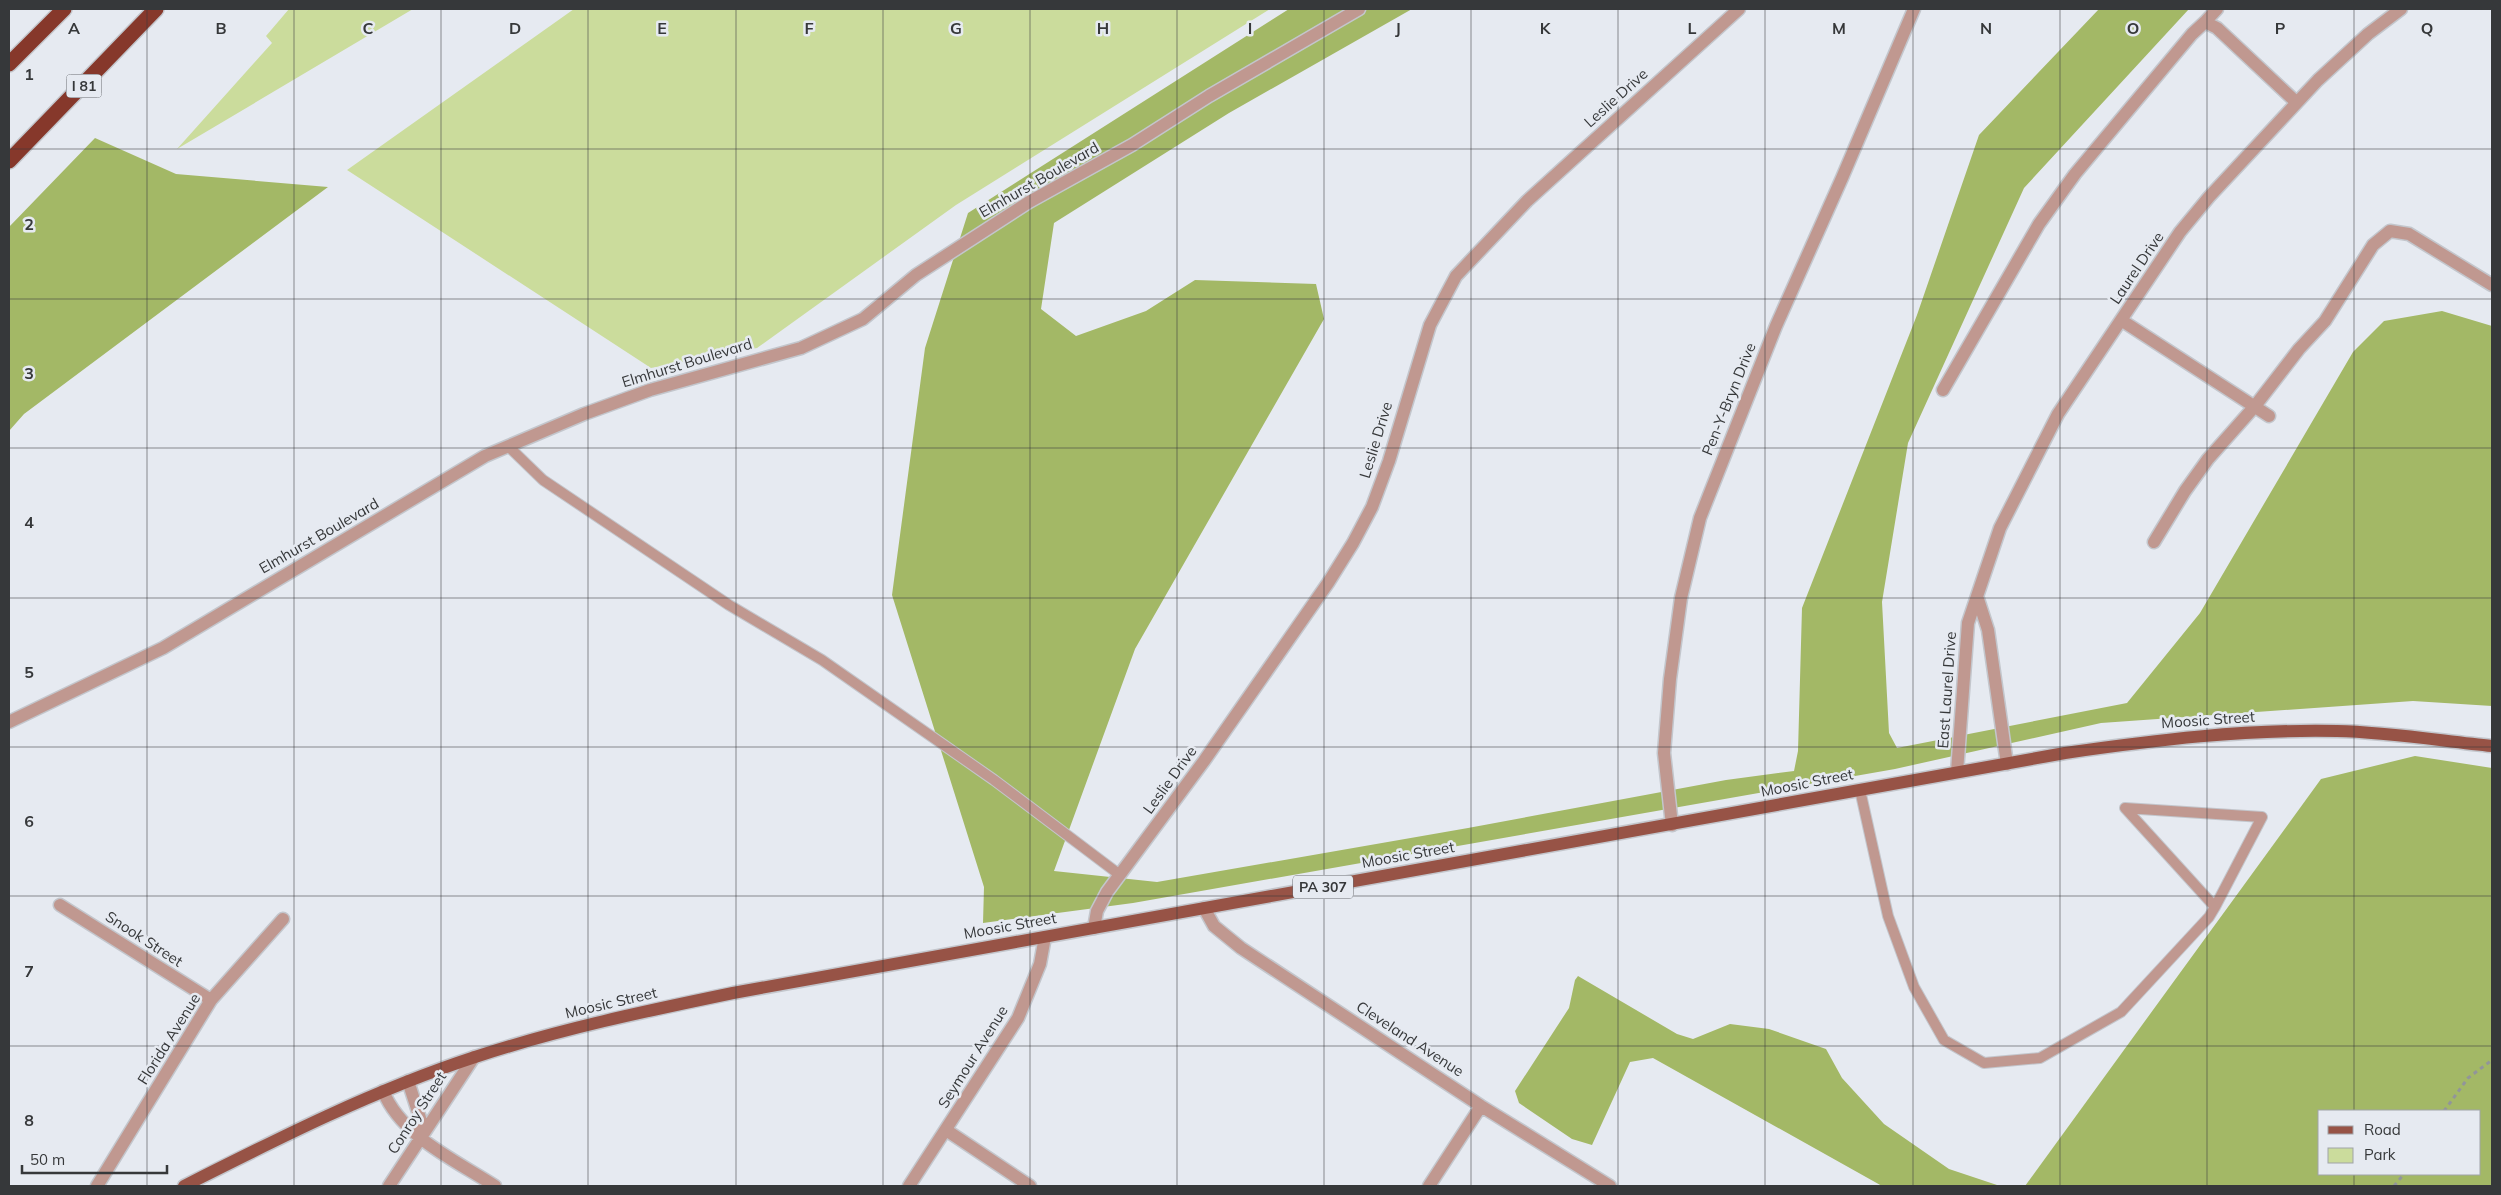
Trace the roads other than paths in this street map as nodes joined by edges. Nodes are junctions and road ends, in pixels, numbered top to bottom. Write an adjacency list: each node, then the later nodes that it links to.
1 (64, 9): 9 (highway)
2 (156, 9): 11 (highway, I 81)
3 (1359, 9): 17 (street, Elmhurst Boulevard)
4 (1739, 9): 26 (street, Leslie Drive)
5 (1914, 9): 25 (street, Pen-Y-Bryn Drive)
6 (2217, 9): 8 (street)
7 (2401, 9): 10 (street, Laurel Drive)
8 (2205, 22): 10 (street); 14 (street)
9 (9, 64)
10 (2296, 102): 13 (street, Laurel Drive)
11 (9, 161)
12 (2492, 285): 15 (street)
13 (2121, 320): 15 (street); 19 (street, Laurel Drive)
14 (1943, 390)
15 (2255, 406): 16 (street); 18 (street)
16 (2269, 416)
17 (508, 446): 20 (street, Elmhurst Boulevard); 26 (lane)
18 (2154, 542)
19 (1978, 599): 22 (street); 23 (street, East Laurel Drive)
20 (9, 722)
21 (2492, 746): 22 (main road, Moosic Street / PA 307)
22 (2007, 764): 23 (main road, Moosic Street / PA 307)
23 (1957, 772): 24 (main road, Moosic Street / PA 307)
24 (1860, 790): 25 (main road, Moosic Street / PA 307); 28 (lane)
25 (1672, 825): 29 (main road, Moosic Street / PA 307)
26 (1120, 876): 31 (street, Leslie Drive)
27 (60, 905): 33 (street, Snook Street)
28 (2215, 907): 28 (lane)
29 (1204, 908): 31 (main road, Moosic Street / PA 307); 37 (street, Cleveland Avenue)
30 (283, 919): 33 (street, Florida Avenue)
31 (1094, 928): 32 (main road, Moosic Street / PA 307)
32 (1045, 937): 34 (main road, Moosic Street / PA 307); 38 (street, Seymour Avenue)
33 (211, 1000): 40 (street, Florida Avenue)
34 (474, 1057): 35 (main road, Moosic Street / PA 307); 39 (street, Conroy Street)
35 (408, 1081): 36 (main road, Moosic Street / PA 307); 39 (street)
36 (383, 1091): 39 (street); 41 (main road, Moosic Street / PA 307)
37 (1482, 1106): 46 (street); 47 (street, Cleveland Avenue)
38 (946, 1130): 44 (street, Seymour Avenue); 45 (street)
39 (420, 1138): 42 (street, Conroy Street); 43 (street)
40 (97, 1186)
41 (184, 1186)
42 (389, 1186)
43 (495, 1186)
44 (909, 1186)
45 (1030, 1186)
46 (1429, 1186)
47 (1610, 1186)

